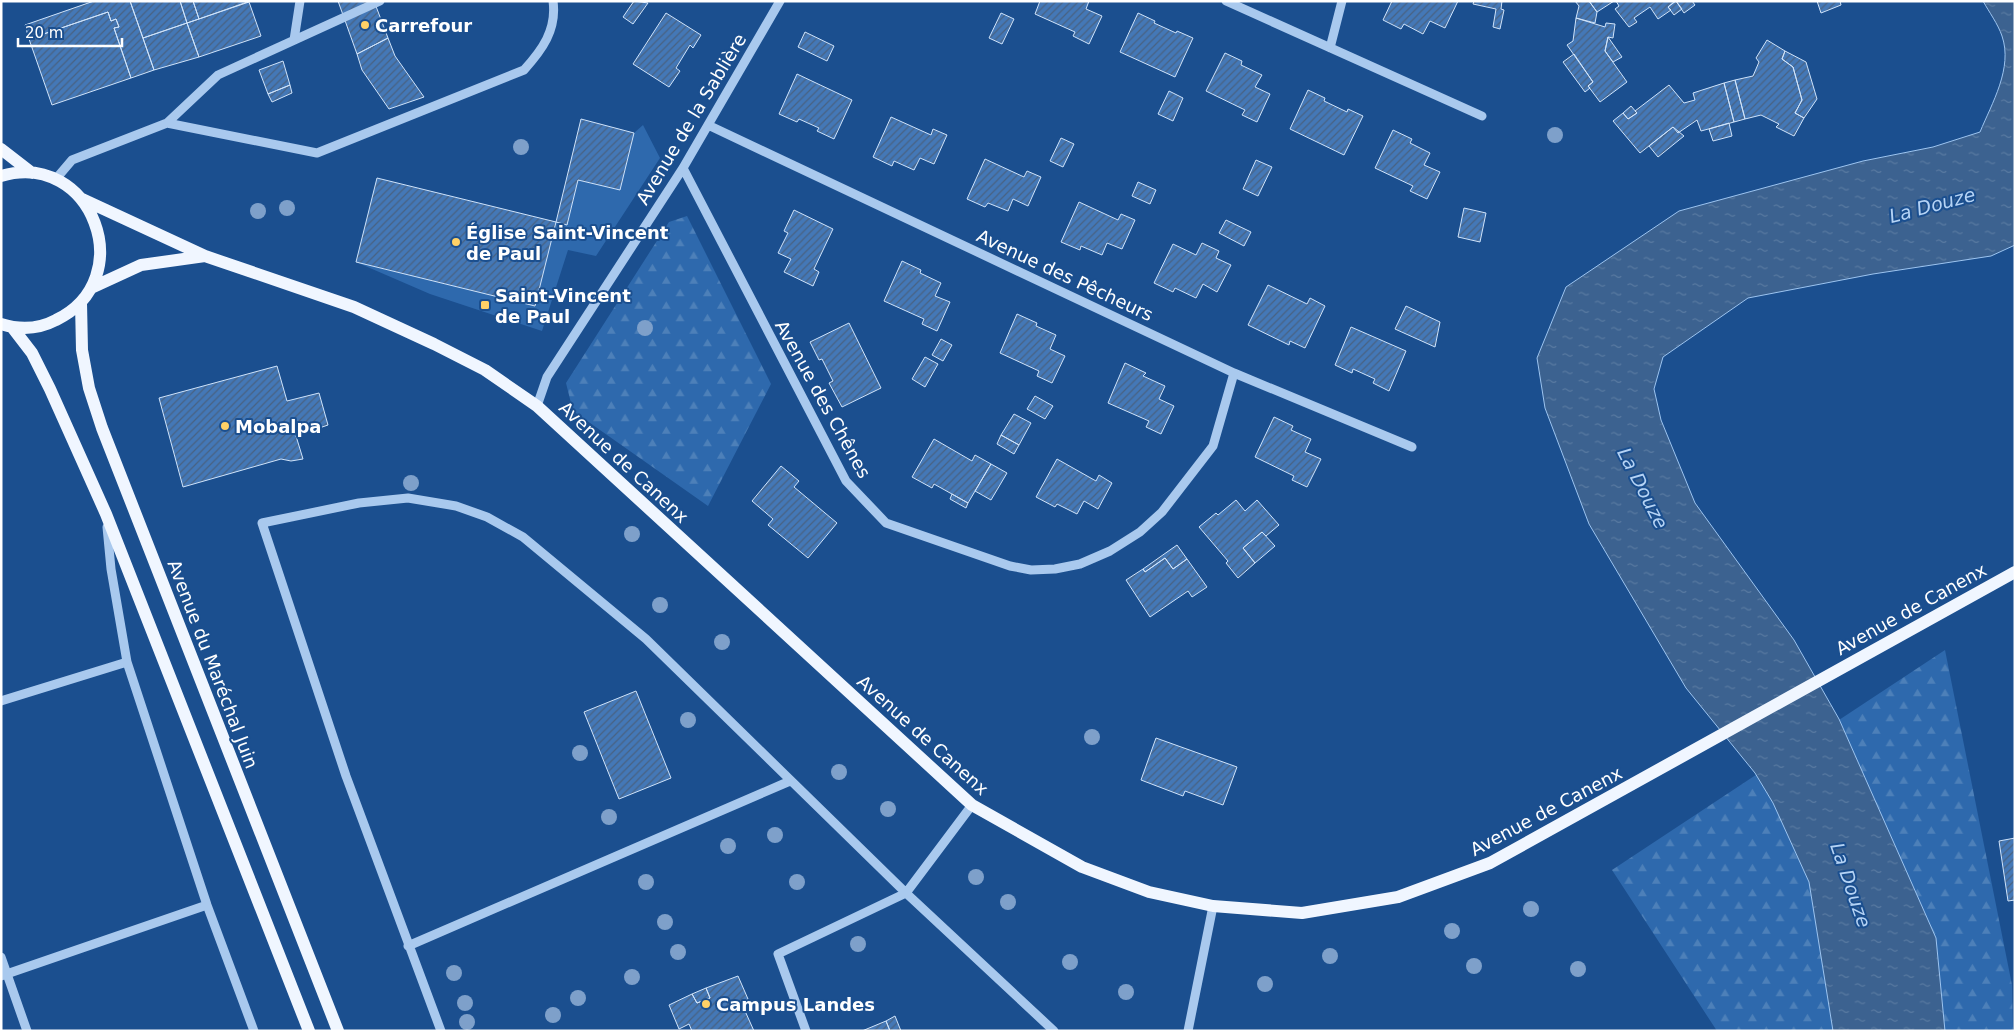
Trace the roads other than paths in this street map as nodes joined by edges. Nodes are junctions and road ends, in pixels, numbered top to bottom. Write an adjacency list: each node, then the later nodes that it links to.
1 (300, 1): 7 (street)
2 (380, 1): 7 (street)
3 (553, 1): 10 (street)
4 (780, 1): 11 (street, Avenue de la Sablière)
5 (1226, 1): 8 (street)
6 (1342, 1): 8 (street)
7 (294, 40): 10 (street)
8 (1330, 48): 9 (street)
9 (1482, 116)
10 (167, 123): 16 (street)
11 (708, 125): 13 (street, Avenue de la Sablière); 22 (street, Avenue des Pêcheurs)
12 (1, 149): 14 (main road)
13 (683, 168): 22 (street, Avenue des Chênes); 23 (street, Avenue de la Sablière)
14 (32, 173): 15 (main road); 16 (main road)
15 (1, 176)
16 (56, 180): 17 (main road)
17 (82, 199): 18 (main road, Avenue de Canenx); 19 (main road)
18 (205, 256): 19 (main road, Avenue de Canenx); 23 (main road, Avenue de Canenx)
19 (91, 288): 20 (main road)
20 (81, 304): 21 (main road); 40 (main road, Avenue du Maréchal Juin)
21 (6, 325): 25 (main road)
22 (1234, 373): 24 (street, Avenue des Pêcheurs)
23 (537, 406): 30 (main road, Avenue de Canenx)
24 (1412, 447)
25 (106, 514): 27 (street); 39 (main road)
26 (2015, 572): 33 (main road, Avenue de Canenx)
27 (127, 662): 28 (street); 32 (street)
28 (1, 700)
29 (790, 781): 31 (street); 34 (street); 34 (street)
30 (972, 806): 31 (street); 33 (main road, Avenue de Canenx)
31 (906, 893): 42 (street); 43 (street)
32 (207, 905): 36 (street); 38 (street)
33 (1213, 906): 44 (street)
34 (408, 946): 41 (street)
35 (1, 957): 36 (street)
36 (4, 975): 37 (street)
37 (26, 1031)
38 (254, 1031)
39 (309, 1031)
40 (338, 1031)
41 (440, 1031)
42 (806, 1031)
43 (1054, 1031)
44 (1188, 1031)

